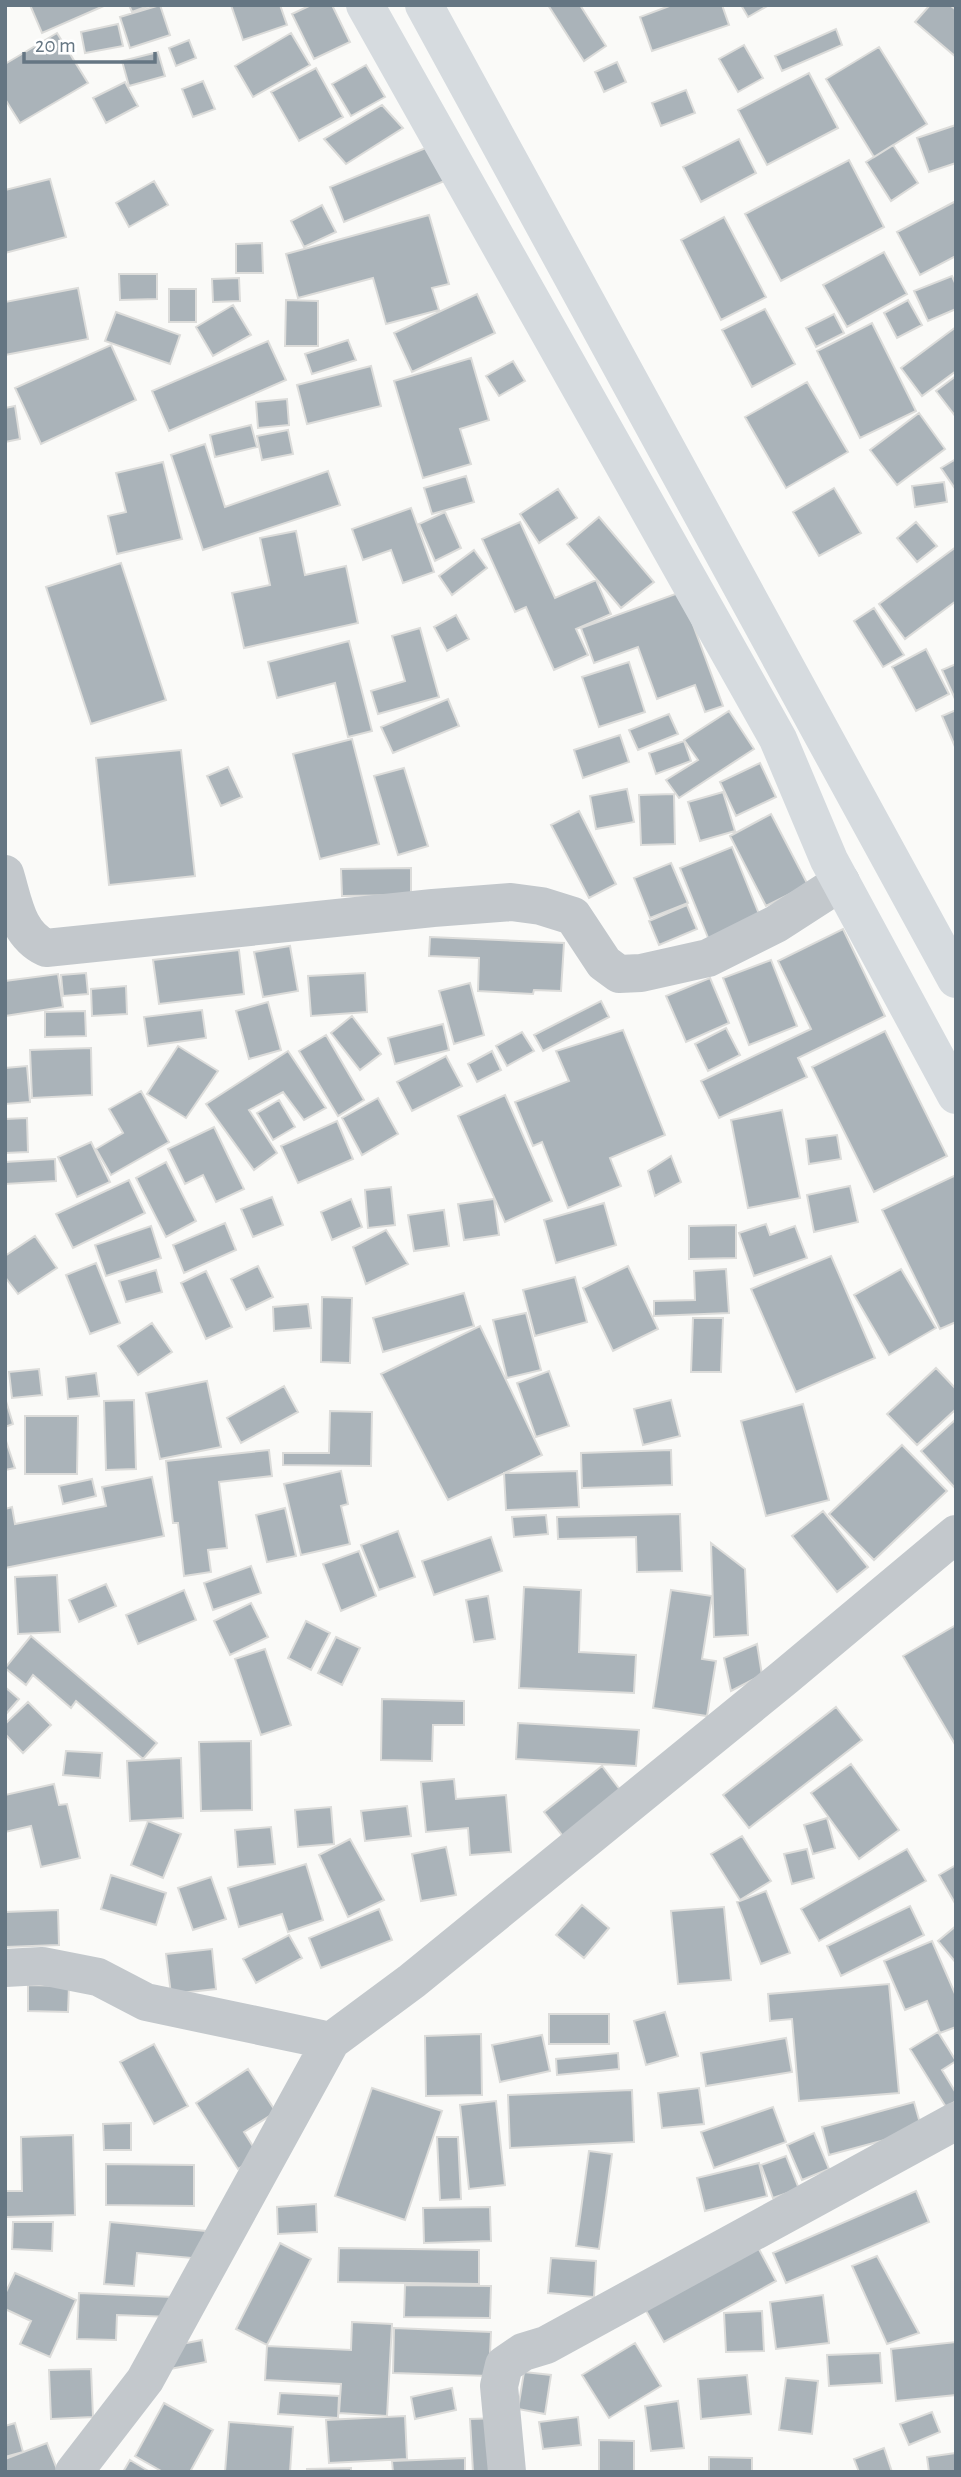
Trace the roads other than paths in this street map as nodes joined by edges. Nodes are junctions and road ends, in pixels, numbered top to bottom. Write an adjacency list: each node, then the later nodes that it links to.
1 (365, 5): 4 (main road)
2 (424, 5): 5 (main road)
3 (5, 874): 4 (street)
4 (841, 883): 6 (main road)
5 (956, 979)
6 (956, 1095)
7 (956, 1534): 9 (street)
8 (5, 1968): 9 (street)
9 (331, 2041): 11 (street)
10 (956, 2121): 12 (street)
11 (74, 2472)
12 (507, 2472)

